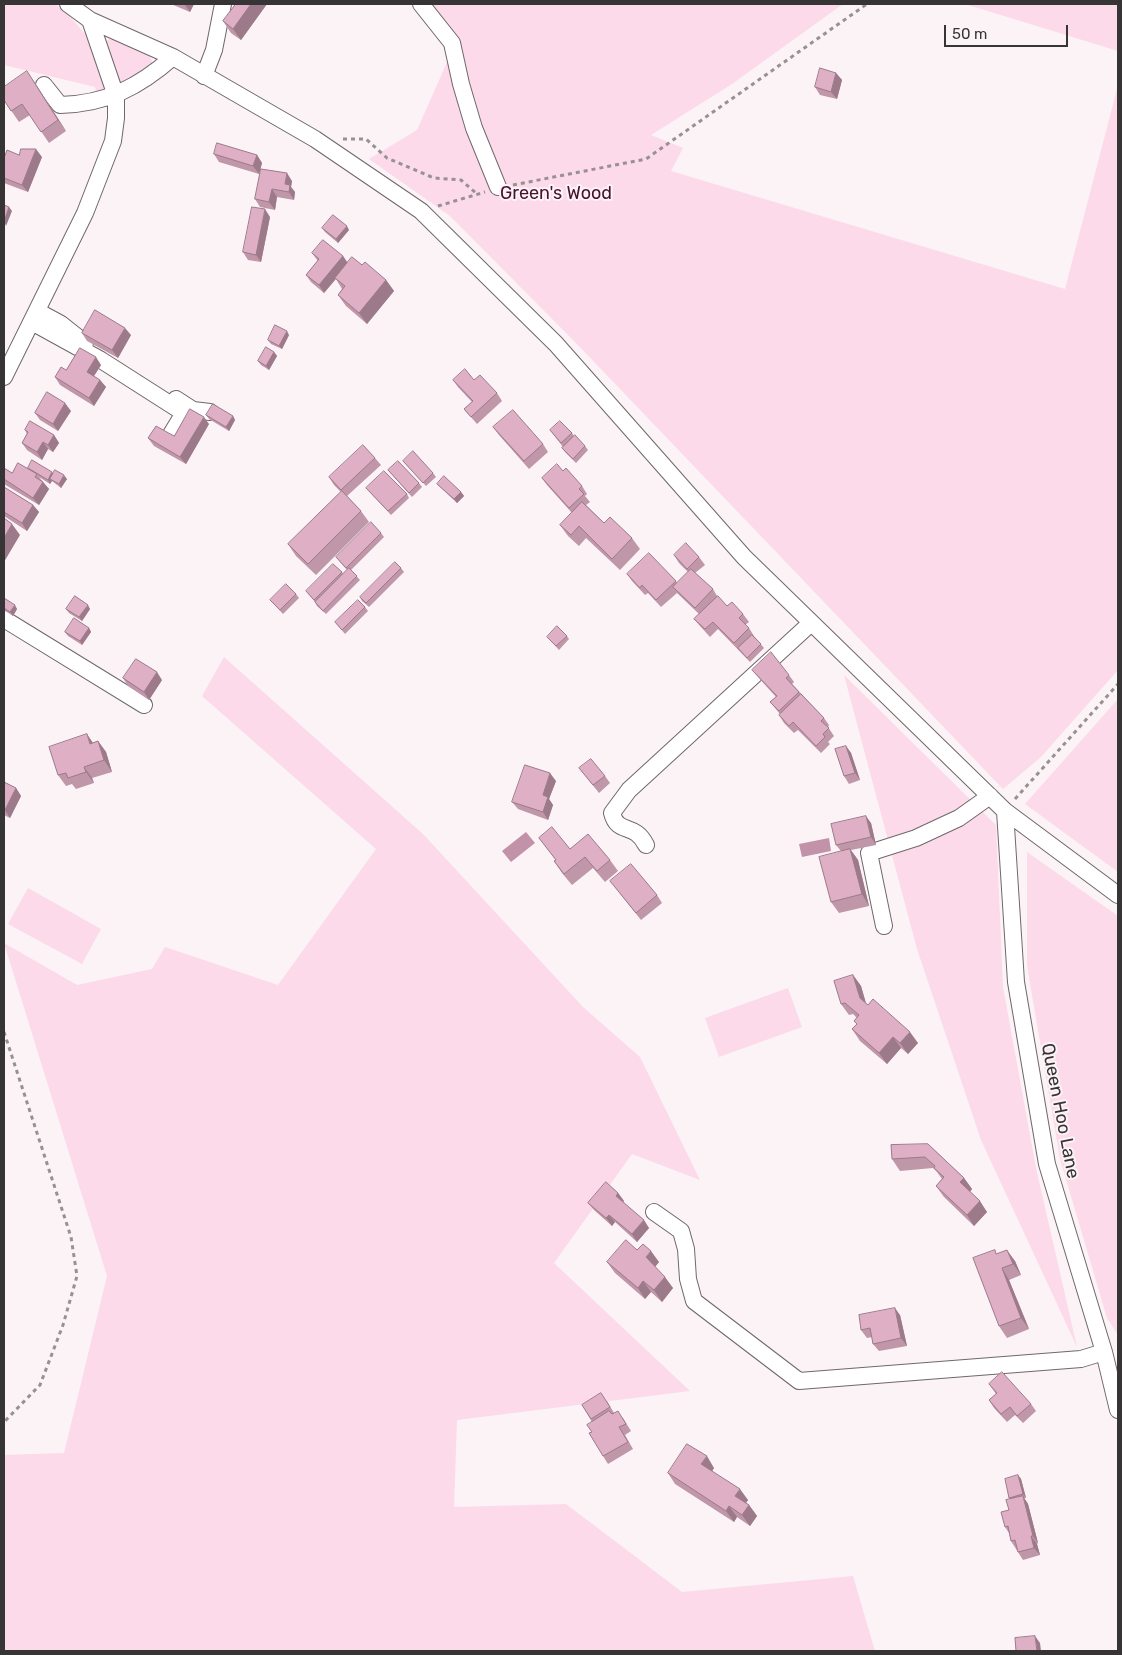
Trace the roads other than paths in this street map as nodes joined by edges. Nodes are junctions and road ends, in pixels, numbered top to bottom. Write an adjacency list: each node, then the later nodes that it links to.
1 (68, 4): 4 (street)
2 (223, 4): 6 (street)
3 (421, 4): 9 (street)
4 (90, 20): 5 (street); 8 (street)
5 (172, 57): 6 (street); 8 (street)
6 (204, 76): 15 (street)
7 (44, 85): 8 (street)
8 (116, 96): 10 (street)
9 (498, 188)
10 (35, 316): 11 (street); 12 (street); 13 (street)
11 (4, 377)
12 (210, 412)
13 (170, 436)
14 (4, 619): 16 (street)
15 (812, 623): 17 (street); 19 (street)
16 (144, 705)
17 (990, 796): 18 (street); 21 (street)
18 (1005, 811): 20 (street); 23 (street, Queen Hoo Lane)
19 (646, 845)
20 (1118, 895)
21 (884, 926)
22 (654, 1212): 23 (street)
23 (1104, 1352): 24 (street, Queen Hoo Lane)
24 (1118, 1410)

